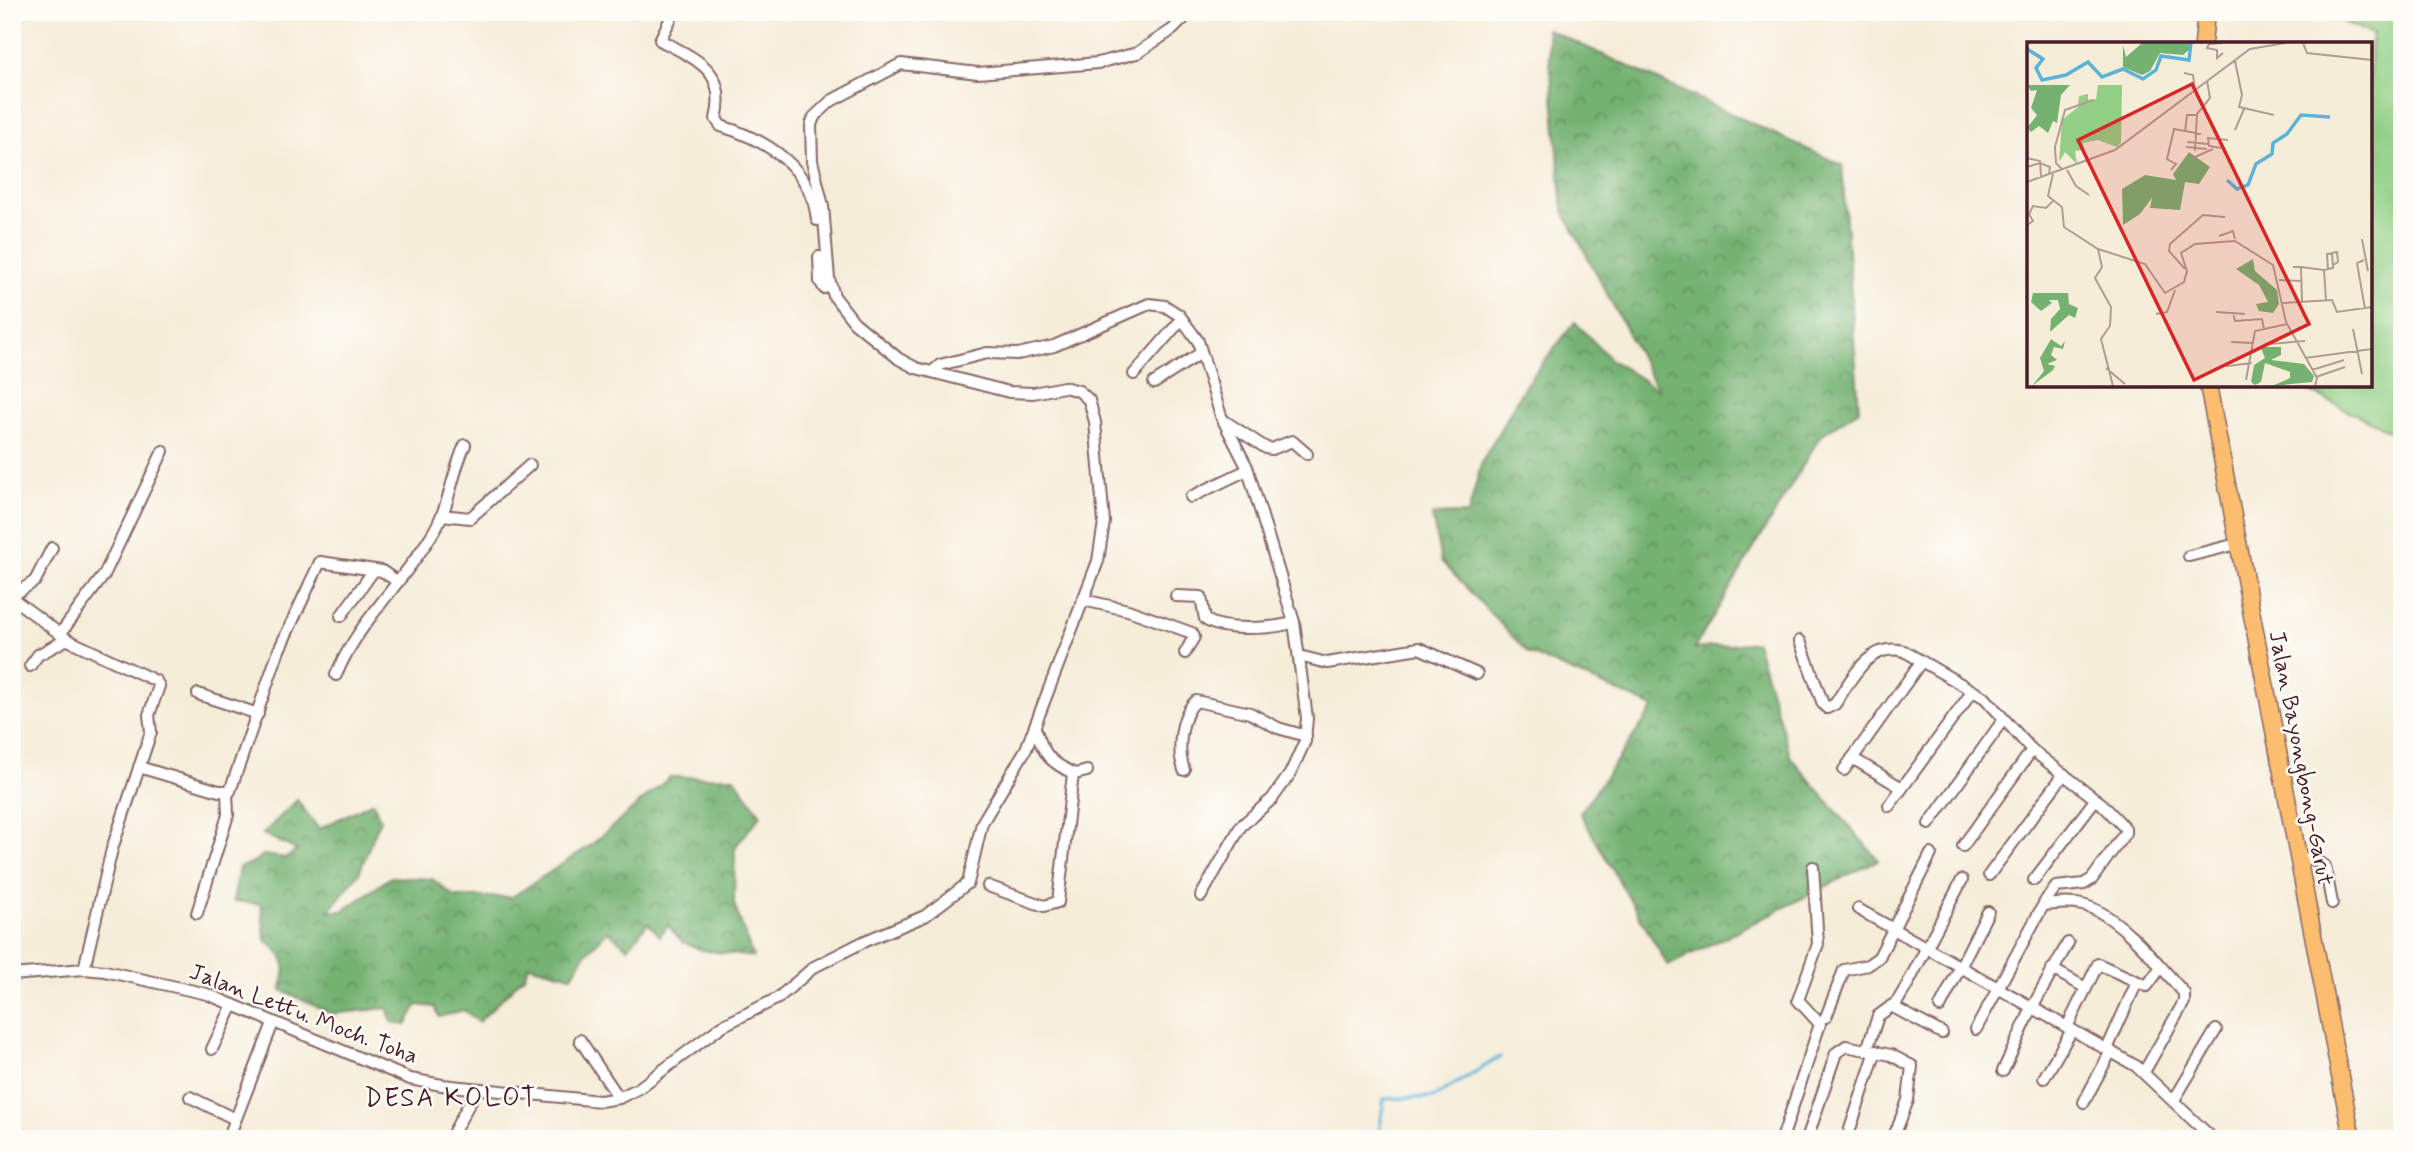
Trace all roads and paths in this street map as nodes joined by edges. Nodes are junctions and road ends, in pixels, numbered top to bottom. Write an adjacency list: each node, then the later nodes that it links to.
1 (674, 12): 5 (street)
2 (1191, 12): 5 (street, Jalan Lettu. Moch. Toha)
3 (2202, 13): 4 (main road)
4 (2203, 42)
5 (831, 286): 8 (street, Jalan Lettu. Moch. Toha)
6 (1179, 322): 7 (street); 8 (street); 9 (street)
7 (1197, 355): 10 (street); 12 (street)
8 (933, 371): 27 (street, Jalan Lettu. Moch. Toha)
9 (1134, 374)
10 (1154, 383)
11 (2208, 387): 20 (main road, Jalan Bayongbong-Garut)
12 (1223, 420): 15 (street); 17 (street)
13 (465, 445): 19 (street)
14 (163, 451): 30 (street)
15 (1307, 454)
16 (530, 465): 19 (street)
17 (1243, 471): 18 (street); 29 (street)
18 (1191, 497)
19 (442, 516): 24 (street)
20 (2237, 544): 22 (street); 59 (main road, Jalan Bayongbong-Garut)
21 (52, 548): 26 (street)
22 (2189, 556)
23 (374, 570): 24 (street); 28 (street); 40 (street)
24 (398, 582): 37 (street)
25 (1176, 596): 29 (street)
26 (12, 597): 30 (street)
27 (1083, 600): 32 (street); 42 (street, Jalan Lettu. Moch. Toha)
28 (341, 616)
29 (1287, 624): 33 (street)
30 (63, 636): 35 (street); 46 (street)
31 (1800, 641): 34 (street)
32 (1185, 653)
33 (1299, 656): 36 (street); 43 (street)
34 (1921, 662): 38 (street); 45 (street)
35 (30, 666)
36 (1478, 674)
37 (336, 675)
38 (1972, 692): 41 (street); 52 (street)
39 (198, 694): 40 (street)
40 (258, 714): 53 (street)
41 (2004, 719): 44 (street); 56 (street)
42 (1035, 728): 50 (street); 101 (street, Jalan Lettu. Moch. Toha)
43 (1306, 736): 47 (street); 65 (street)
44 (2032, 750): 51 (street); 57 (street)
45 (1852, 758): 48 (street); 52 (street)
46 (139, 767): 53 (street); 77 (street)
47 (1184, 770)
48 (1844, 770)
49 (1087, 771): 50 (street)
50 (1073, 774): 64 (street)
51 (2064, 774): 54 (street); 61 (street)
52 (1902, 788): 55 (street)
53 (228, 792): 70 (street)
54 (2095, 800): 63 (street); 66 (street)
55 (1889, 806)
56 (1929, 824)
57 (1963, 846)
58 (1931, 854): 71 (street)
59 (2298, 857): 67 (street); 112 (main road, Jalan Bayongbong-Garut)
60 (1813, 867): 108 (street)
61 (1989, 875)
62 (1962, 880): 73 (street)
63 (2034, 880)
64 (989, 886)
65 (1201, 896)
66 (2045, 902): 74 (street); 81 (street)
67 (2332, 904)
68 (1858, 909): 71 (street)
69 (1988, 912): 75 (street)
70 (197, 913)
71 (1893, 928): 73 (street); 86 (street)
72 (2068, 943): 76 (street)
73 (1927, 948): 75 (street); 83 (street)
74 (2161, 967): 79 (street); 97 (street)
75 (1960, 968): 81 (street); 84 (street)
76 (2052, 969): 80 (street); 85 (street)
77 (84, 970): 78 (street, Jalan Lettu. Moch. Toha); 82 (street, Jalan Lettu. Moch. Toha)
78 (12, 975)
79 (2137, 982): 80 (street); 94 (street)
80 (2086, 988): 88 (street)
81 (1997, 990): 85 (street); 89 (street)
82 (233, 1005): 87 (street, Jalan Lettu. Moch. Toha); 93 (street)
83 (1891, 1006): 91 (street); 95 (street)
84 (1940, 1007)
85 (2032, 1008): 88 (street); 96 (street)
86 (1826, 1017)
87 (273, 1023): 99 (street, Jalan Lettu. Moch. Toha); 104 (street)
88 (2069, 1028): 94 (street); 98 (street)
89 (1976, 1029)
90 (2216, 1030): 102 (street)
91 (1942, 1032)
92 (580, 1040): 101 (street)
93 (212, 1049)
94 (2109, 1050): 97 (street); 103 (street)
95 (1872, 1051): 105 (street); 109 (street); 110 (street)
96 (2003, 1071)
97 (2144, 1072): 102 (street)
98 (2044, 1078)
99 (477, 1089): 101 (street, Jalan Lettu. Moch. Toha); 107 (street)
100 (190, 1097): 104 (street)
101 (620, 1098)
102 (2174, 1100): 111 (street)
103 (2084, 1102)
104 (235, 1119): 106 (street)
105 (1849, 1132)
106 (228, 1139)
107 (450, 1139)
108 (1782, 1139)
109 (1807, 1139)
110 (1893, 1139)
111 (2213, 1139)
112 (2352, 1139)

